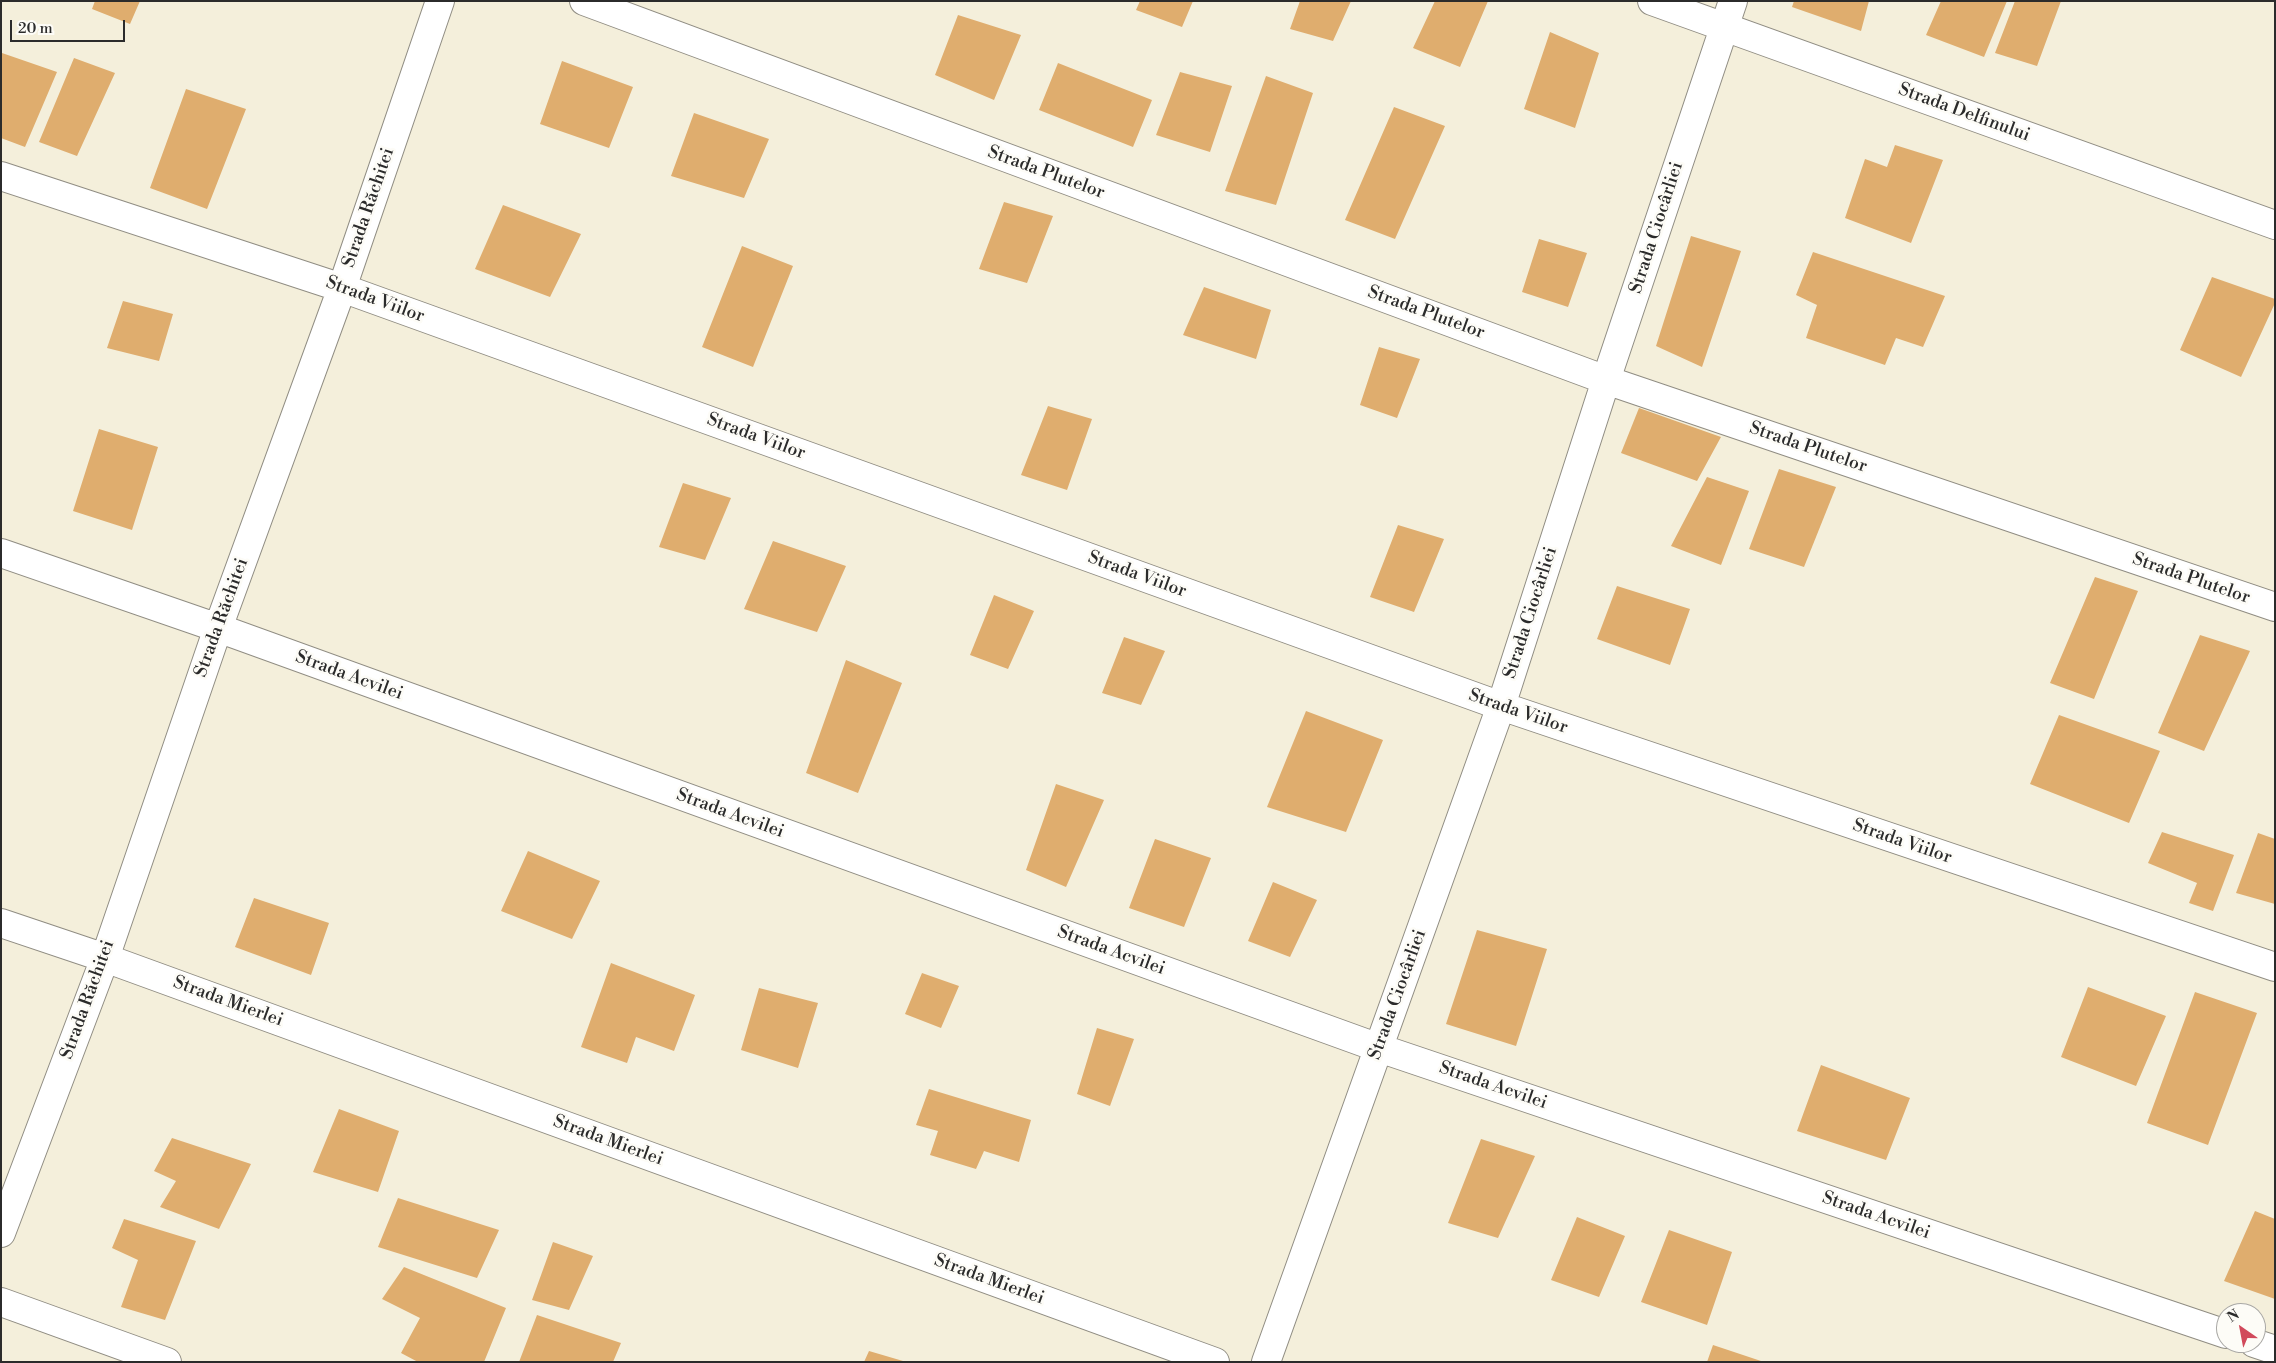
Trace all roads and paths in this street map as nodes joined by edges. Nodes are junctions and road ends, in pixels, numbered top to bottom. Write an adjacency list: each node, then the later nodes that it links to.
1 (440, 1): 8 (street, Strada Răchitei)
2 (584, 1): 9 (street, Strada Plutelor)
3 (1652, 1): 5 (street, Strada Delfinului)
4 (1733, 1): 5 (street, Strada Ciocârliei)
5 (1724, 27): 7 (street, Strada Delfinului); 9 (street, Strada Ciocârliei)
6 (1, 176): 8 (street, Strada Viilor)
7 (2275, 225)
8 (342, 288): 12 (street, Strada Răchitei); 13 (street, Strada Viilor)
9 (1606, 380): 11 (street, Strada Plutelor); 13 (street, Strada Ciocârliei)
10 (1, 553): 12 (street, Strada Acvilei)
11 (2275, 607)
12 (218, 628): 15 (street, Strada Răchitei); 17 (street, Strada Acvilei)
13 (1501, 706): 16 (street, Strada Viilor); 17 (street, Strada Ciocârliei)
14 (1, 922): 15 (street, Strada Mierlei)
15 (105, 958): 18 (street, Strada Răchitei); 22 (street, Strada Mierlei)
16 (2275, 968)
17 (1379, 1048): 20 (street, Strada Acvilei); 23 (street, Strada Ciocârliei)
18 (1, 1233)
19 (1, 1302): 21 (street)
20 (2216, 1331)
21 (167, 1362)
22 (1215, 1362)
23 (1266, 1362)

